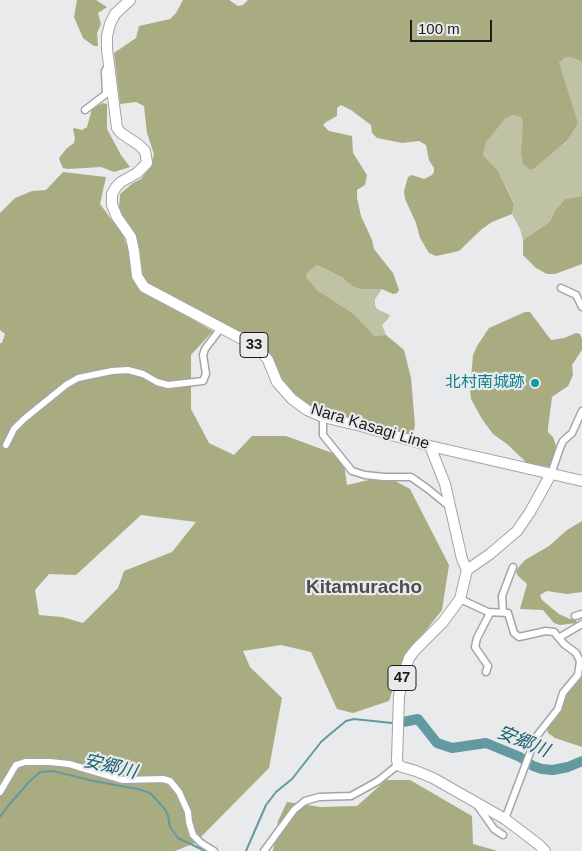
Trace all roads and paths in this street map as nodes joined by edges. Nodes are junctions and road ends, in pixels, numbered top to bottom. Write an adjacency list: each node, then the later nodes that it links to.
1 (130, 0): 2 (main road, Nara Kasagi Line / 33)
2 (109, 65): 3 (street); 6 (main road, Nara Kasagi Line / 33)
3 (84, 110)
4 (561, 288): 5 (street)
5 (582, 307)
6 (221, 328): 8 (main road, Nara Kasagi Line / 33); 9 (street)
7 (582, 411): 11 (street)
8 (323, 417): 10 (main road, Nara Kasagi Line / 33); 13 (street)
9 (6, 445)
10 (430, 446): 11 (main road, Nara Kasagi Line / 33); 13 (main road)
11 (551, 474): 12 (main road, Nara Kasagi Line / 33); 15 (main road)
12 (582, 481)
13 (450, 508): 15 (main road)
14 (513, 567): 17 (street)
15 (467, 570): 16 (main road, 47)
16 (460, 599): 18 (street); 23 (main road, 47)
17 (503, 612): 18 (street); 20 (street)
18 (490, 613): 22 (street)
19 (582, 624): 20 (street)
20 (560, 637): 21 (street)
21 (581, 661): 26 (street)
22 (486, 672)
23 (398, 765): 25 (main road); 29 (street)
24 (0, 792): 28 (street)
25 (475, 802): 26 (main road); 27 (street)
26 (505, 819): 30 (main road)
27 (503, 835)
28 (214, 851)
29 (264, 851)
30 (545, 851)

